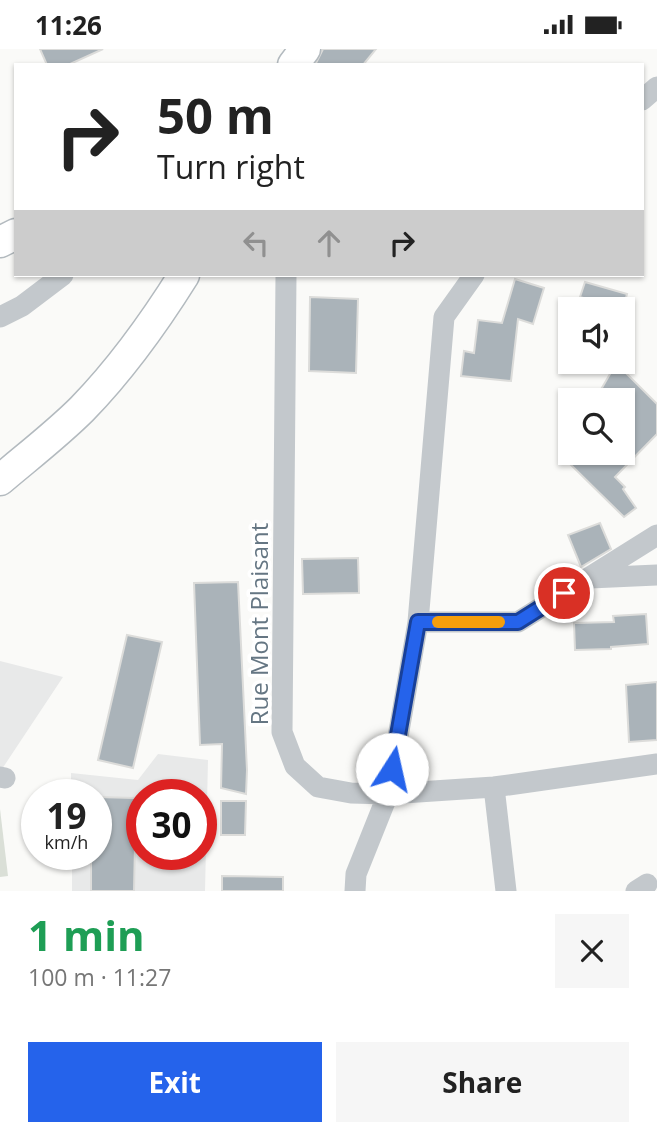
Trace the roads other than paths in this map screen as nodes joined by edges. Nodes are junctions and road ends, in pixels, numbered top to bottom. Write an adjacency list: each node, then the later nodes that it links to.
1 (60, 277): 5 (street)
2 (183, 277): 6 (main road)
3 (286, 277): 13 (street, Rue Mont Plaisant)
4 (473, 277): 10 (street)
5 (0, 317)
6 (0, 480)
7 (657, 535): 9 (street)
8 (657, 575): 9 (street)
9 (588, 578): 10 (street)
10 (418, 622): 13 (street)
11 (657, 764): 12 (street, Rue Mont Plaisant)
12 (494, 787): 13 (street, Rue Mont Plaisant); 15 (street)
13 (387, 794): 14 (street)
14 (355, 891)
15 (506, 891)

